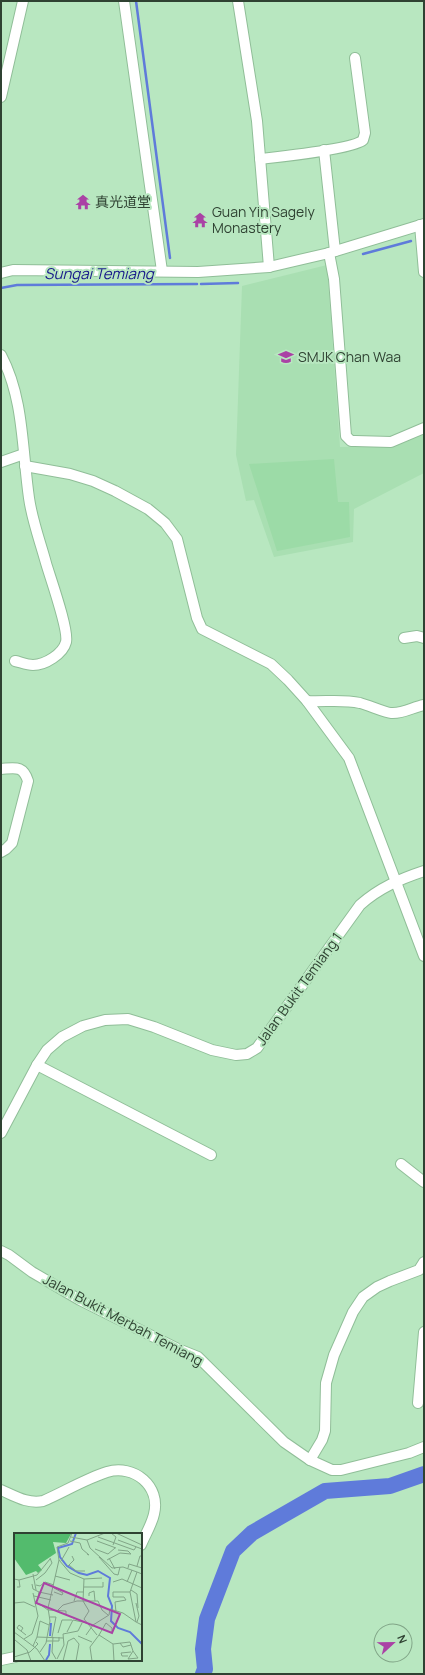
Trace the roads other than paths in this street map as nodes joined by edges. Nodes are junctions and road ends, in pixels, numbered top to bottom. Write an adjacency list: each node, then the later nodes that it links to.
1 (23, 1): 5 (street)
2 (124, 1): 11 (street)
3 (238, 1): 7 (street)
4 (355, 58): 6 (street)
5 (1, 97)
6 (324, 150): 7 (street); 9 (street)
7 (260, 160): 10 (street)
8 (422, 224): 9 (street); 13 (street)
9 (332, 252): 10 (street); 15 (street)
10 (269, 267): 11 (street)
11 (162, 271): 12 (street)
12 (1, 272)
13 (424, 272)
14 (1, 355): 16 (street)
15 (424, 428)
16 (24, 454): 17 (street); 18 (street)
17 (1, 462)
18 (25, 466): 21 (street); 22 (street)
19 (404, 638): 20 (street)
20 (424, 638)
21 (15, 661)
22 (307, 701): 23 (street); 27 (street)
23 (424, 704)
24 (1, 769): 25 (street)
25 (1, 852)
26 (424, 871): 27 (street, Jalan Bukit Temiang 1)
27 (395, 882): 28 (street); 29 (street, Jalan Bukit Temiang 1)
28 (424, 956)
29 (37, 1065): 30 (street, Jalan Bukit Temiang 1); 31 (street)
30 (2, 1125)
31 (211, 1155)
32 (401, 1164): 33 (street)
33 (424, 1182)
34 (1, 1252): 39 (street, Jalan Bukit Merbah Temiang)
35 (422, 1269): 39 (street)
36 (424, 1332): 37 (street)
37 (418, 1403)
38 (424, 1447): 39 (street, Jalan Bukit Merbah Temiang)
39 (310, 1460)
40 (1, 1490): 41 (street)
41 (142, 1543)
42 (14, 1657): 43 (street)
43 (1, 1660)

